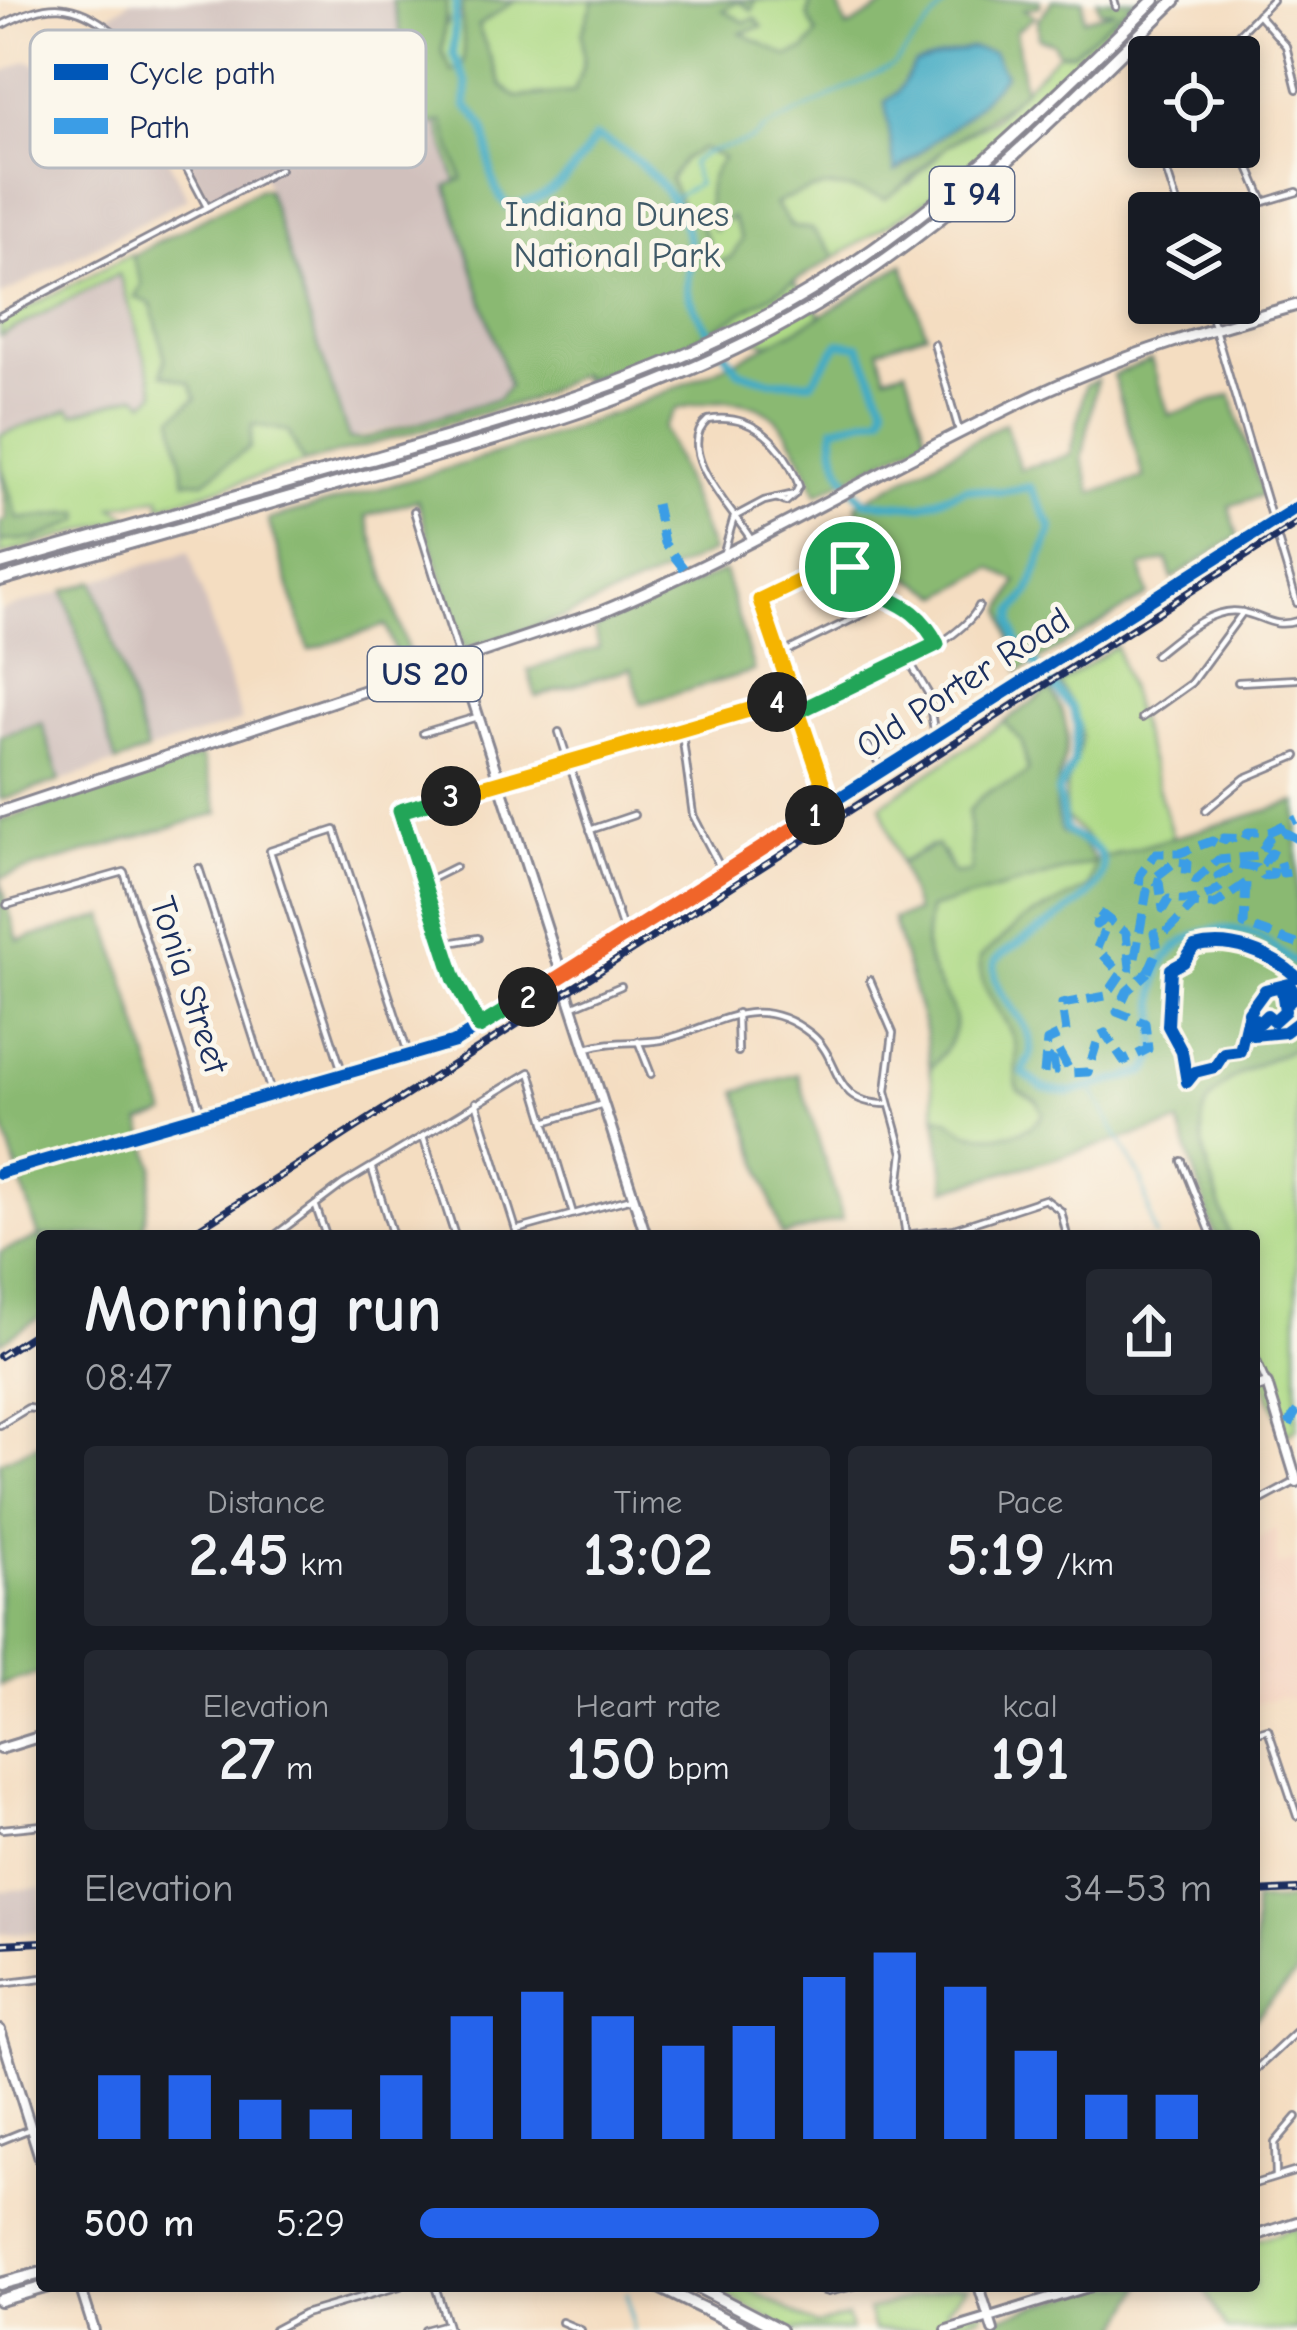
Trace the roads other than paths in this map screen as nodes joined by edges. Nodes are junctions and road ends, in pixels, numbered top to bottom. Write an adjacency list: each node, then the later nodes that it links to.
1 (1154, 0): 30 (highway, I 94)
2 (1175, 0): 31 (highway, I 94)
3 (1272, 0): 4 (street)
4 (1258, 14): 7 (street); 8 (street)
5 (0, 26): 6 (street)
6 (112, 30)
7 (1237, 36)
8 (1297, 89)
9 (186, 168): 15 (street)
10 (1250, 168): 13 (street)
11 (280, 169): 15 (street)
12 (1297, 192): 13 (street)
13 (1264, 202): 14 (street)
14 (1260, 203)
15 (206, 206): 17 (street)
16 (1297, 304): 19 (main road, US 20)
17 (0, 316)
18 (1214, 324): 19 (street)
19 (1215, 328): 21 (main road, US 20); 25 (street)
20 (934, 344): 21 (street)
21 (960, 434): 27 (main road, US 20)
22 (1297, 507): 25 (street, Old Porter Road)
23 (414, 511): 41 (street)
24 (734, 517): 24 (street); 27 (street); 28 (street)
25 (1275, 521): 33 (street); 51 (street, Old Porter Road)
26 (838, 529): 29 (street)
27 (752, 541): 28 (main road, US 20)
28 (722, 557): 41 (main road, US 20)
29 (847, 558): 32 (street); 39 (street)
30 (0, 564)
31 (0, 580)
32 (881, 594): 37 (street); 39 (street)
33 (1297, 603)
34 (979, 606): 37 (street)
35 (1243, 612): 36 (street); 38 (street); 47 (street)
36 (1297, 621)
37 (937, 644): 40 (street)
38 (1155, 655)
39 (777, 656): 44 (street)
40 (908, 659): 45 (street); 51 (street)
41 (461, 663): 46 (street); 59 (main road, US 20)
42 (1297, 679): 43 (street)
43 (1238, 682)
44 (790, 698): 45 (street); 48 (street)
45 (795, 713): 57 (street)
46 (477, 716): 50 (street); 56 (street)
47 (1142, 718)
48 (682, 730): 54 (street); 64 (street)
49 (560, 732): 54 (street)
50 (423, 733)
51 (935, 737): 55 (street, Old Porter Road)
52 (868, 745): 55 (street)
53 (1297, 756): 58 (street)
54 (569, 763): 56 (street); 61 (street)
55 (883, 770): 57 (street, Old Porter Road)
56 (501, 784): 65 (street); 70 (street)
57 (830, 805): 64 (street, Old Porter Road)
58 (1206, 810)
59 (0, 812)
60 (634, 815): 61 (street)
61 (590, 830): 67 (street)
62 (455, 867): 65 (street)
63 (199, 868): 82 (street)
64 (724, 874): 67 (street, Old Porter Road)
65 (423, 883): 69 (street)
66 (7, 905): 86 (street, Tonia Street)
67 (625, 936): 70 (street, Old Porter Road)
68 (478, 938): 69 (street)
69 (442, 944): 75 (street)
70 (564, 974): 73 (street); 75 (street, Old Porter Road)
71 (871, 980): 85 (street)
72 (621, 986): 73 (street)
73 (574, 1006): 77 (street)
74 (737, 1012): 76 (street); 78 (street); 85 (street)
75 (479, 1027): 79 (street, Old Porter Road)
76 (638, 1041): 77 (street); 80 (street)
77 (587, 1048): 84 (street)
78 (738, 1052)
79 (410, 1058): 81 (street, Old Porter Road); 81 (street)
80 (651, 1074)
81 (344, 1076): 82 (street, Old Porter Road)
82 (272, 1095): 86 (street, Old Porter Road)
83 (476, 1102): 87 (street); 88 (street); 99 (street)
84 (605, 1103): 87 (street); 92 (street)
85 (887, 1104): 102 (street)
86 (202, 1115): 91 (street, Old Porter Road)
87 (545, 1122): 94 (street)
88 (423, 1136): 90 (street); 98 (street)
89 (1182, 1161): 105 (street)
90 (372, 1169): 93 (street); 97 (street)
91 (0, 1173)
92 (633, 1198): 94 (street); 101 (street)
93 (316, 1206): 95 (street); 96 (street)
94 (573, 1214): 100 (street)
95 (282, 1230)
96 (324, 1230)
97 (391, 1230)
98 (452, 1230)
99 (516, 1230)
100 (526, 1230)
101 (644, 1230)
102 (905, 1230)
103 (948, 1230): 104 (street)
104 (1066, 1230)
105 (1210, 1230)
106 (1260, 1368): 107 (street)
107 (1267, 1384): 108 (street); 111 (street)
108 (1260, 1386)
109 (36, 1409): 110 (street)
110 (0, 1425)
111 (1297, 1481): 112 (street)
112 (1260, 1501)
113 (1260, 1731): 116 (street)
114 (36, 1738): 115 (street)
115 (0, 1749)
116 (1297, 1816)
117 (36, 1826): 118 (street)
118 (2, 1828)
119 (36, 1979): 120 (street)
120 (0, 1982)
121 (0, 2030): 126 (street)
122 (1297, 2031): 123 (street)
123 (1260, 2065)
124 (1297, 2117): 130 (street)
125 (36, 2126): 126 (street)
126 (31, 2128): 127 (street); 128 (street)
127 (0, 2141)
128 (36, 2144)
129 (1297, 2171): 130 (street)
130 (1274, 2175): 131 (street)
131 (1260, 2181)
132 (1297, 2222): 133 (street)
133 (1260, 2234)
134 (36, 2275): 135 (highway)
135 (0, 2284)
136 (36, 2290): 144 (highway)
137 (82, 2292): 148 (street)
138 (379, 2292): 149 (street)
139 (437, 2292): 147 (street)
140 (669, 2292): 152 (highway)
141 (707, 2292): 153 (highway)
142 (982, 2292): 145 (street)
143 (1071, 2292): 145 (street)
144 (0, 2300)
145 (989, 2317): 154 (street); 155 (street)
146 (562, 2322): 151 (street)
147 (448, 2327): 150 (street)
148 (94, 2330)
149 (274, 2330)
150 (425, 2330)
151 (581, 2330)
152 (747, 2330)
153 (780, 2330)
154 (947, 2330)
155 (993, 2330)

